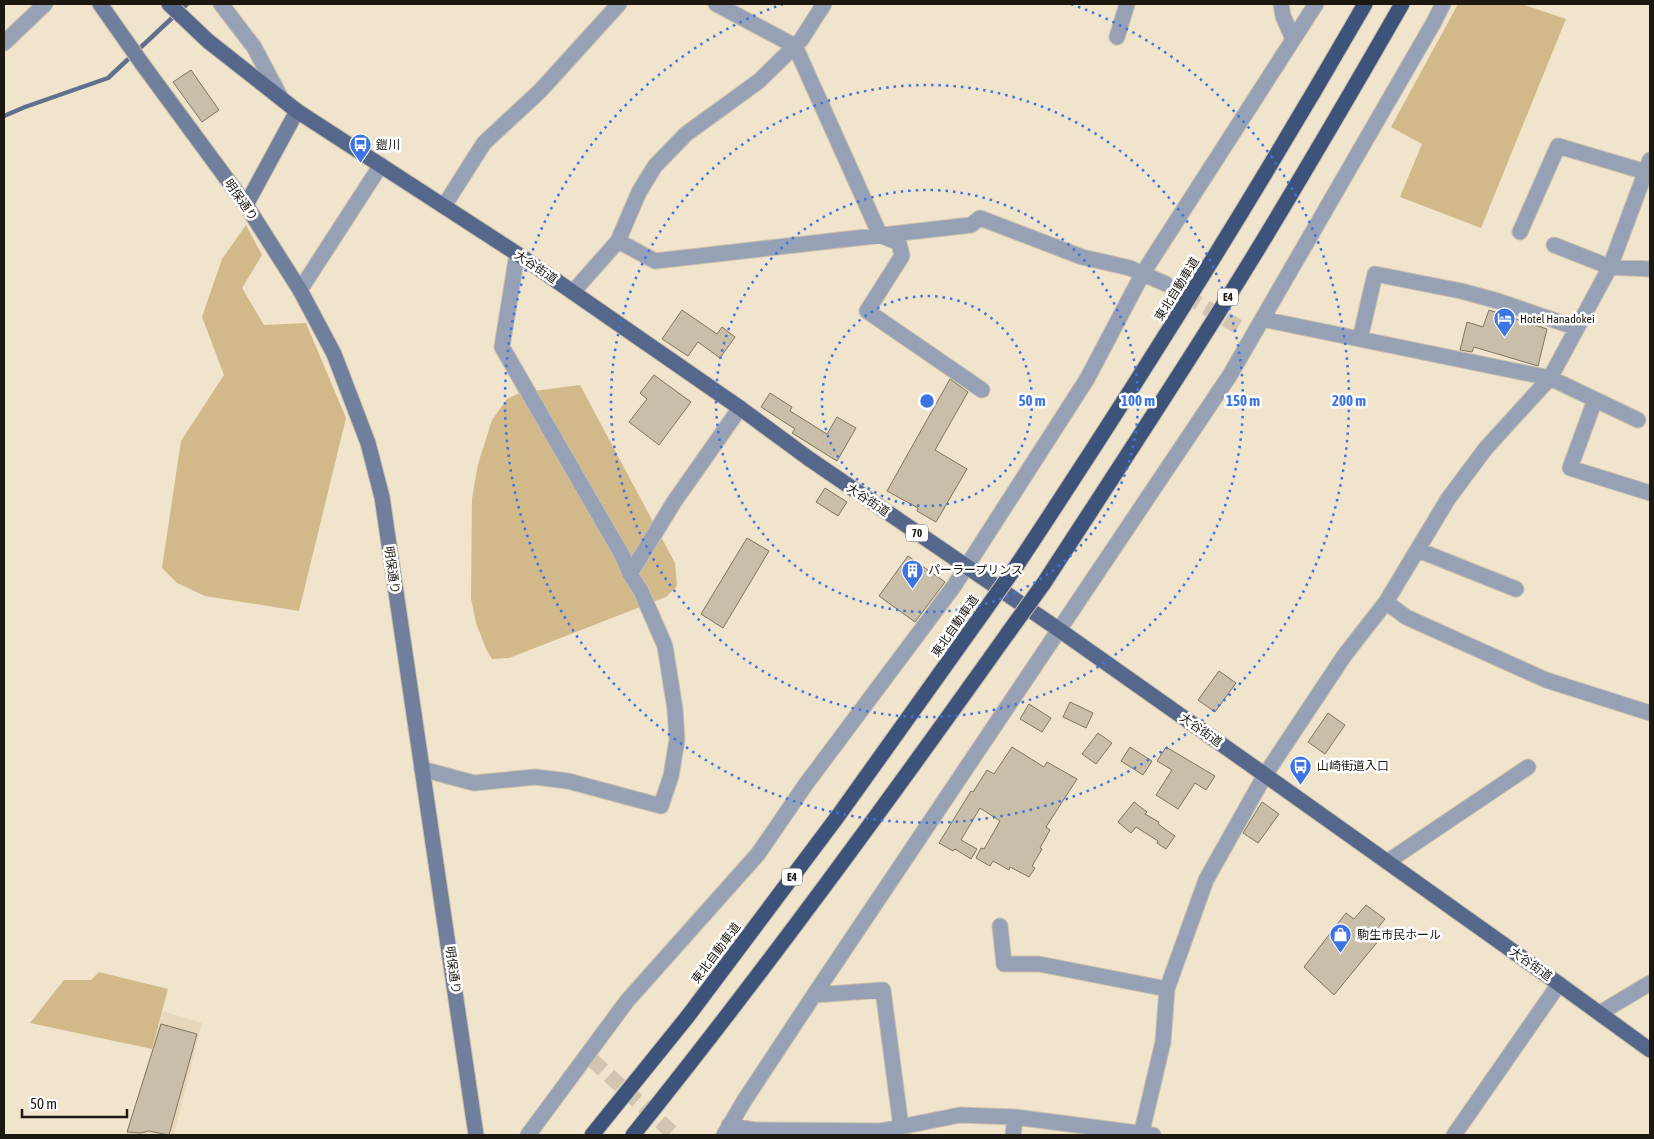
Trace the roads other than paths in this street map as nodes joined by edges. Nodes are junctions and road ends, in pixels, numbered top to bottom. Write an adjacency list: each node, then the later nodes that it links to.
1 (44, 4): 16 (street)
2 (100, 4): 22 (street, 明保通り)
3 (169, 4): 18 (main road, 大谷街道 / 70)
4 (221, 4): 18 (street)
5 (619, 4): 23 (street)
6 (716, 4): 17 (street)
7 (824, 4): 17 (street)
8 (1127, 4): 14 (street)
9 (1281, 4): 15 (street)
10 (1316, 4): 15 (street)
11 (1365, 4): 67 (highway, 東北自動車道 / E4, bridge)
12 (1402, 4): 68 (highway, E4, bridge)
13 (1442, 4): 35 (street)
14 (1117, 37)
15 (1293, 39): 31 (street)
16 (4, 43)
17 (794, 46): 25 (street); 26 (street)
18 (282, 98): 19 (main road, 大谷街道 / 70)
19 (298, 111): 20 (main road, 大谷街道 / 70); 22 (street)
20 (381, 165): 23 (main road, 大谷街道 / 70); 33 (street)
21 (1648, 166): 24 (street); 29 (street)
22 (246, 205): 33 (street, 明保通り)
23 (444, 206): 28 (main road, 大谷街道 / 70)
24 (1520, 232)
25 (880, 235): 26 (street); 31 (street); 39 (street)
26 (618, 241): 34 (street)
27 (1554, 245): 29 (street)
28 (517, 254): 34 (main road, 大谷街道 / 70); 46 (street)
29 (1610, 267): 30 (street); 36 (street)
30 (1650, 269)
31 (1143, 273): 32 (street); 45 (street)
32 (1166, 284)
33 (300, 290): 52 (street, 明保通り)
34 (573, 292): 41 (main road, 大谷街道 / 70)
35 (1262, 319): 37 (street); 49 (street)
36 (1577, 328): 37 (street); 38 (street)
37 (1360, 339): 38 (street)
38 (1550, 378): 40 (street); 44 (street)
39 (982, 390)
40 (1594, 400): 42 (street); 43 (street)
41 (740, 408): 45 (main road, 大谷街道 / 70); 46 (street)
42 (1638, 420)
43 (1650, 492)
44 (1418, 550): 47 (street); 48 (street)
45 (966, 566): 49 (main road, 大谷街道 / 70); 66 (street)
46 (630, 574): 52 (street)
47 (1516, 589)
48 (1386, 602): 50 (street); 53 (street)
49 (1058, 629): 53 (main road, 大谷街道 / 70); 59 (street)
50 (1650, 713)
51 (1528, 766): 54 (street)
52 (422, 769): 65 (street, 明保通り)
53 (1265, 775): 54 (main road, 大谷街道 / 70); 58 (street)
54 (1387, 862): 57 (main road, 大谷街道 / 70)
55 (1000, 926): 58 (street)
56 (1650, 983): 60 (street)
57 (1559, 984): 60 (main road, 大谷街道 / 70); 71 (street)
58 (1167, 989): 70 (street)
59 (814, 995): 63 (street); 64 (street)
60 (1600, 1013): 61 (main road, 大谷街道 / 70)
61 (1650, 1050)
62 (1015, 1117): 63 (street); 69 (street); 70 (street)
63 (900, 1127): 64 (street)
64 (726, 1130)
65 (476, 1135)
66 (528, 1135)
67 (592, 1135)
68 (634, 1135)
69 (1013, 1135)
70 (1145, 1135)
71 (1454, 1135)

